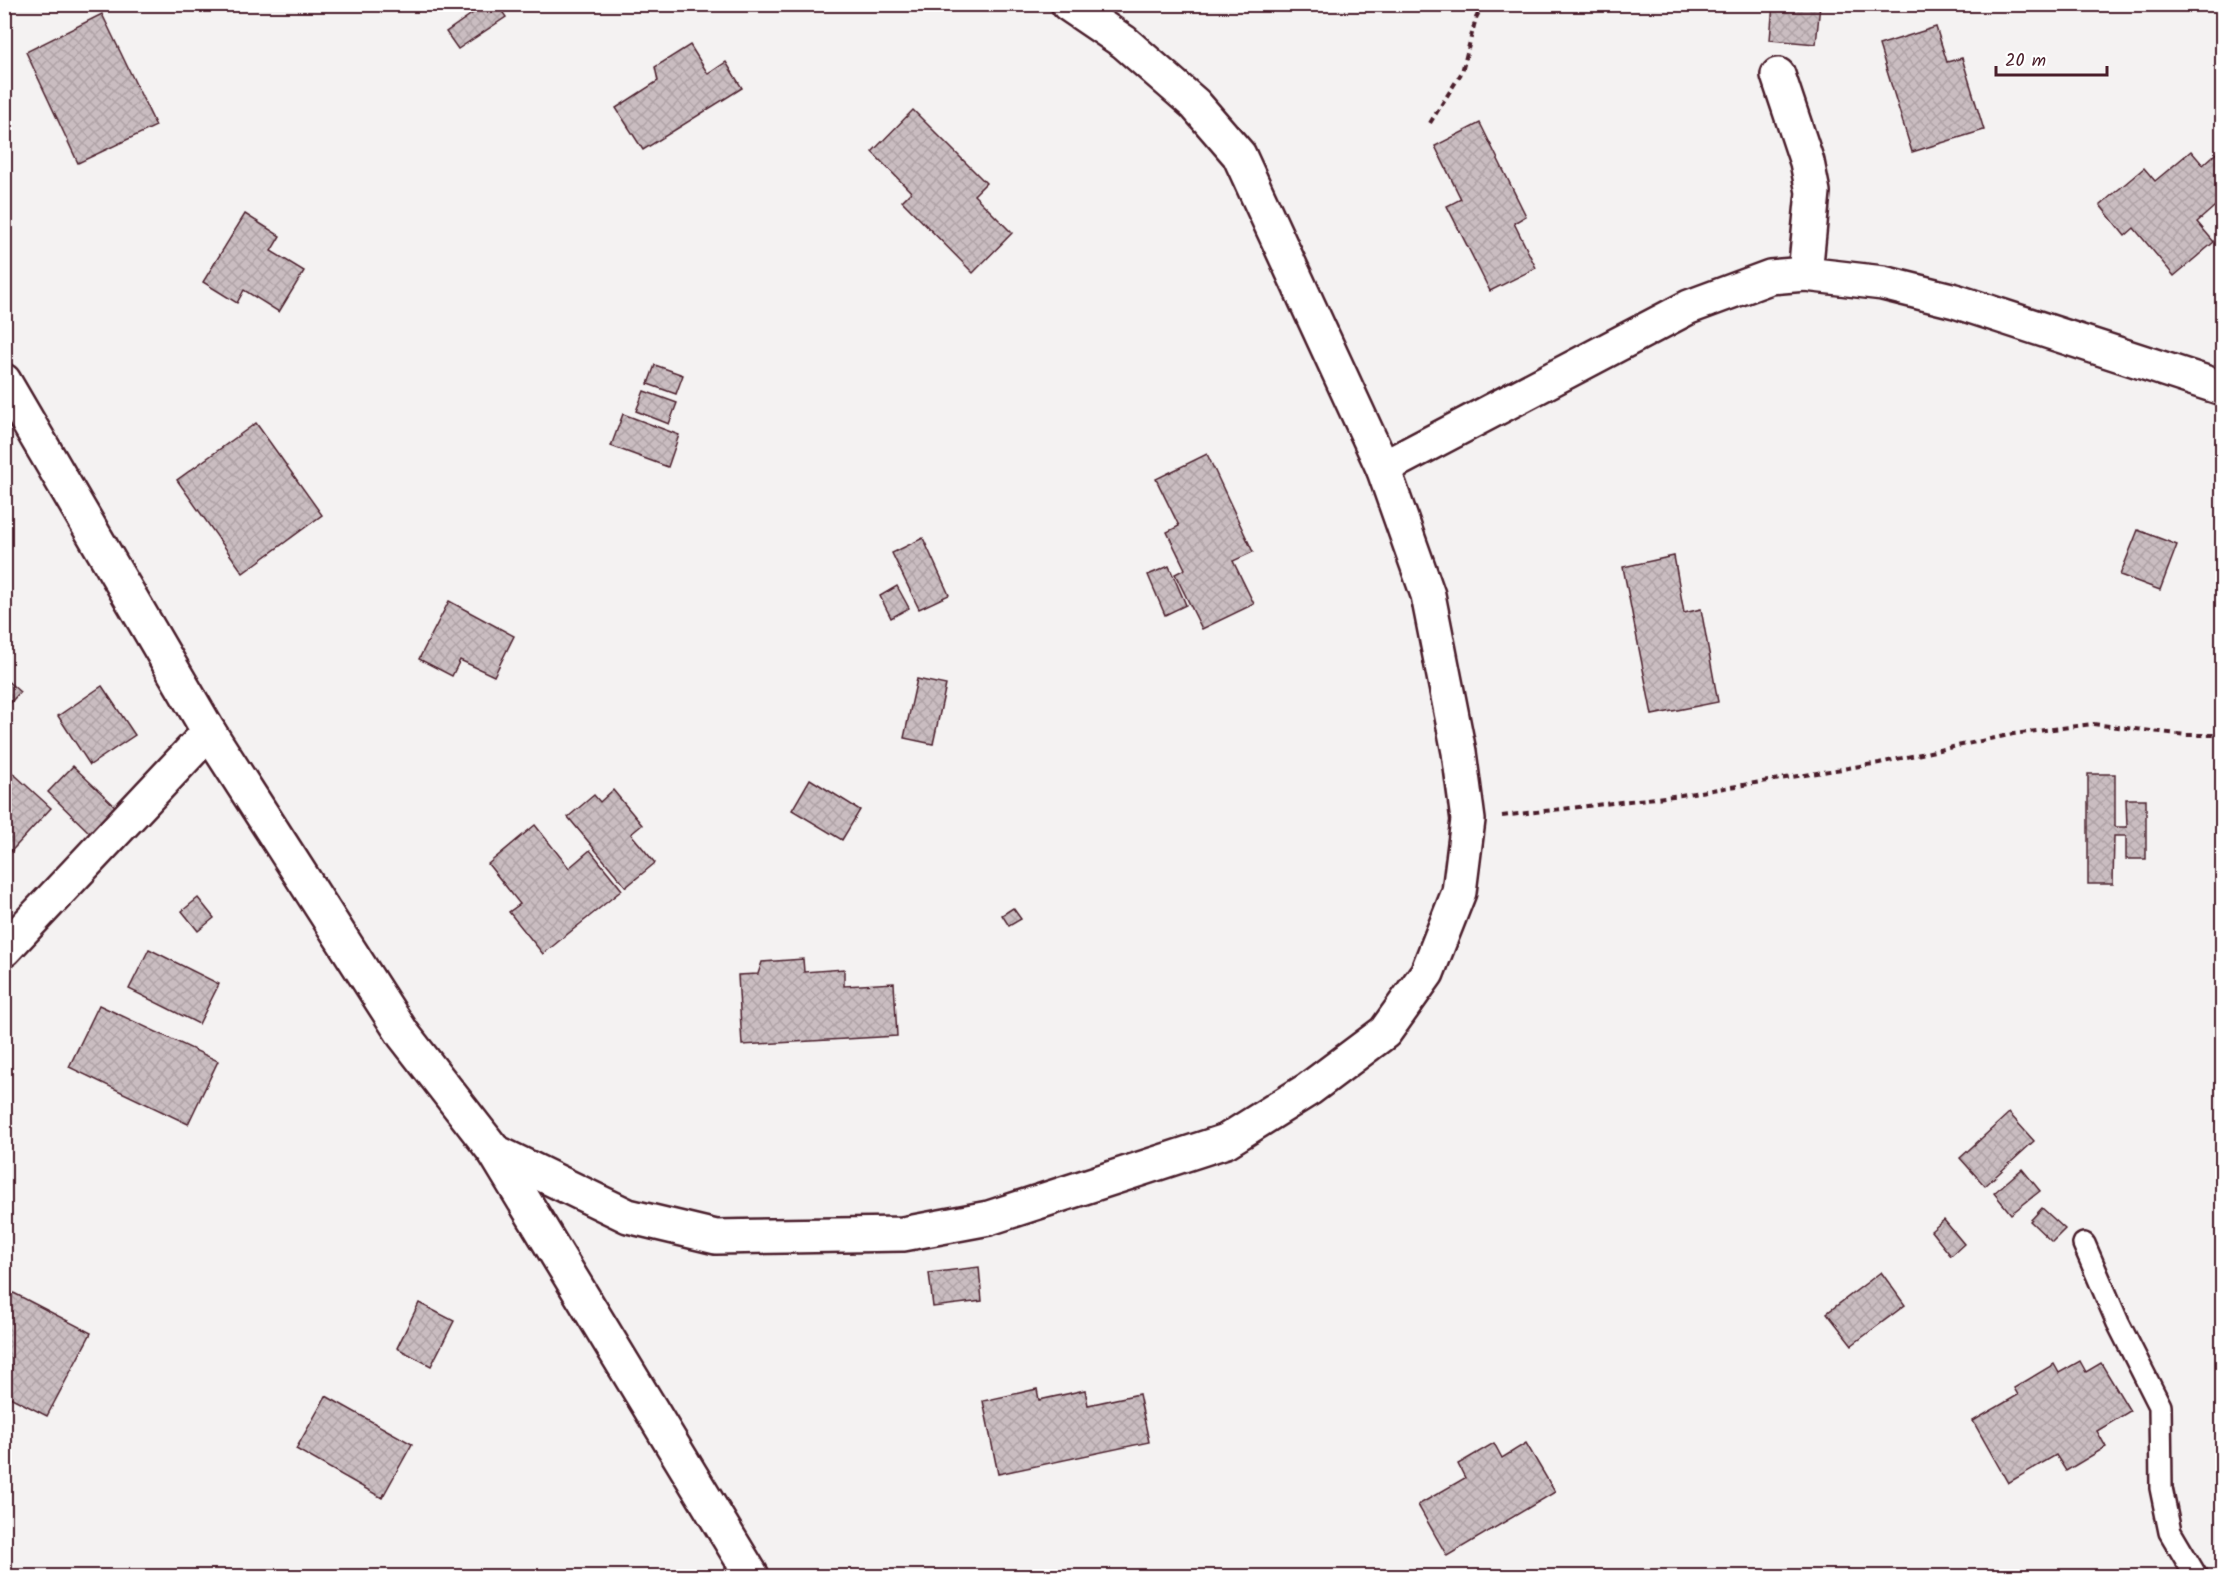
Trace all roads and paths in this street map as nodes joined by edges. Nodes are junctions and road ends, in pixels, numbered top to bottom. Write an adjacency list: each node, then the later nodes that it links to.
1 (1068, 4): 8 (street)
2 (1484, 4): 4 (path)
3 (1778, 75): 5 (street)
4 (1430, 123)
5 (1805, 274): 7 (street); 8 (street)
6 (4, 381): 9 (street)
7 (2223, 388)
8 (1383, 468): 11 (street)
9 (209, 732): 12 (street); 13 (street)
10 (2223, 735): 11 (path)
11 (1467, 820): 13 (street)
12 (4, 950)
13 (494, 1151): 15 (street)
14 (2084, 1244): 16 (lane)
15 (752, 1576)
16 (2196, 1576)

